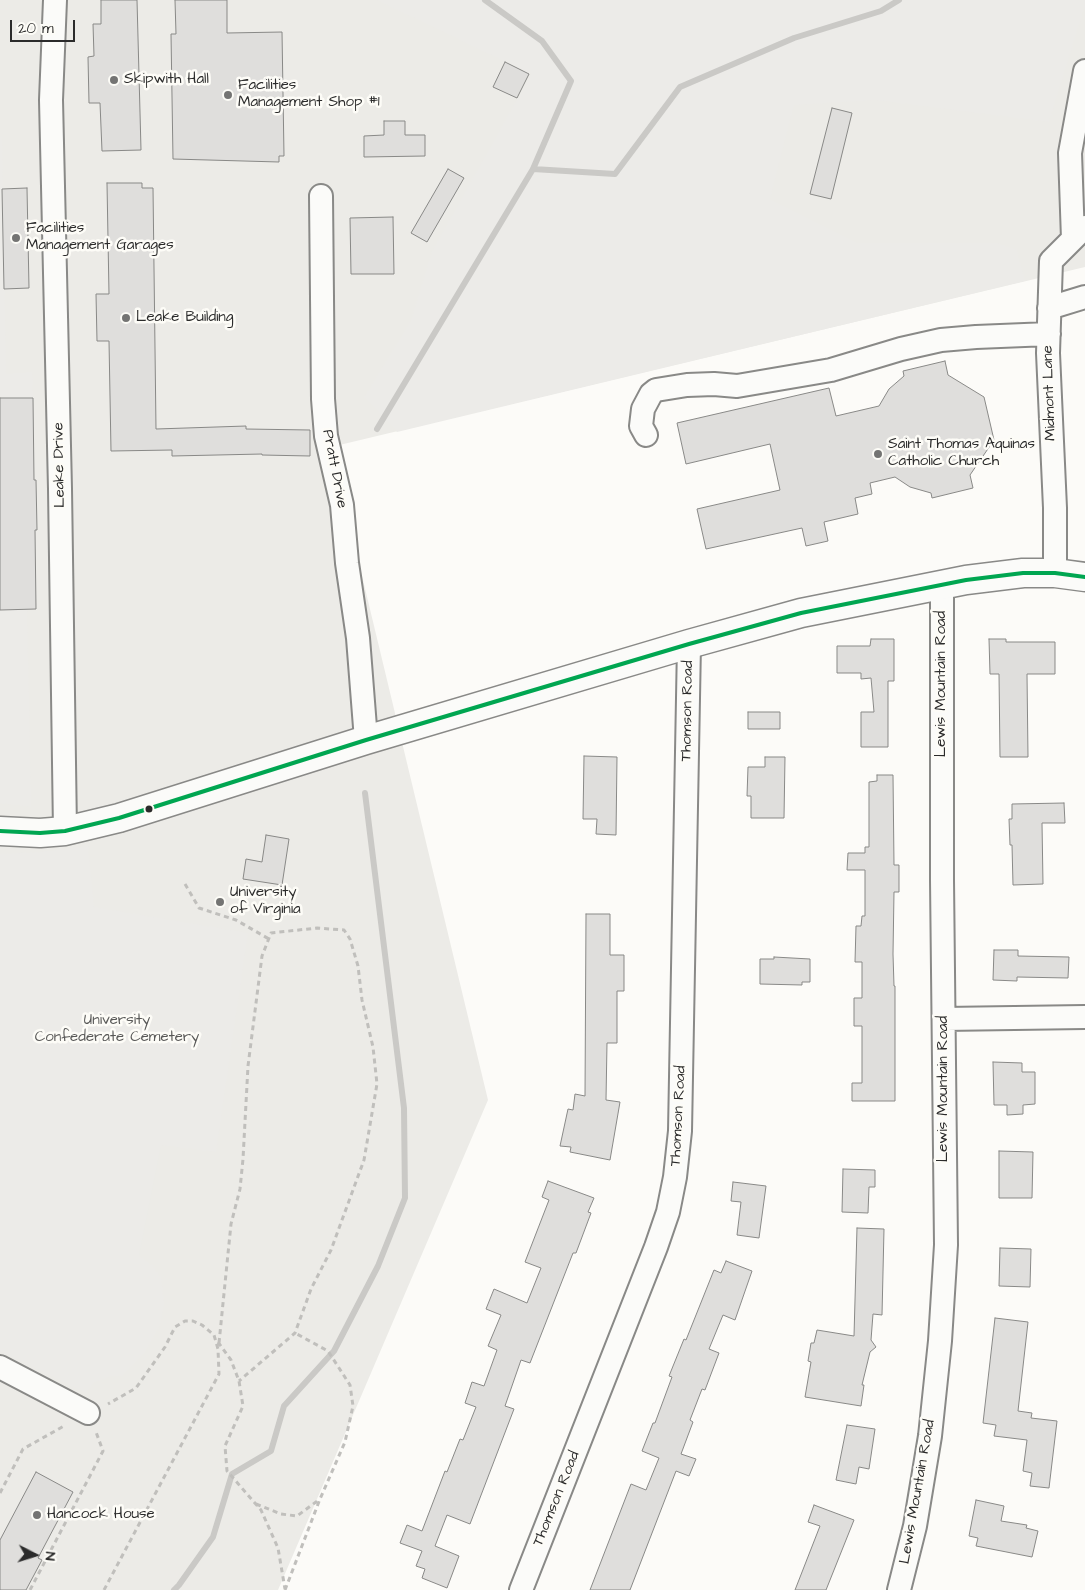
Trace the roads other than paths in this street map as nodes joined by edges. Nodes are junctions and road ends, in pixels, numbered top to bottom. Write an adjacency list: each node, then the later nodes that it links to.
1 (55, 0): 14 (street, Leake Drive)
2 (1085, 70): 4 (street)
3 (321, 196): 12 (street, Pratt Drive)
4 (1079, 233): 6 (street, Midmont Lane)
5 (1085, 297): 6 (street)
6 (1049, 308): 7 (street, Midmont Lane)
7 (1048, 334): 8 (street); 9 (street, Midmont Lane)
8 (646, 434)
9 (1074, 572): 10 (main road)
10 (942, 584): 11 (main road); 16 (street, Lewis Mountain Road)
11 (689, 644): 12 (main road); 19 (street, Thomson Road)
12 (366, 740): 14 (main road)
13 (0, 831): 14 (main road)
14 (66, 831)
15 (1085, 1017): 16 (street)
16 (944, 1019): 20 (street, Lewis Mountain Road)
17 (0, 1367): 18 (street)
18 (88, 1413)
19 (521, 1590)
20 (899, 1590)

